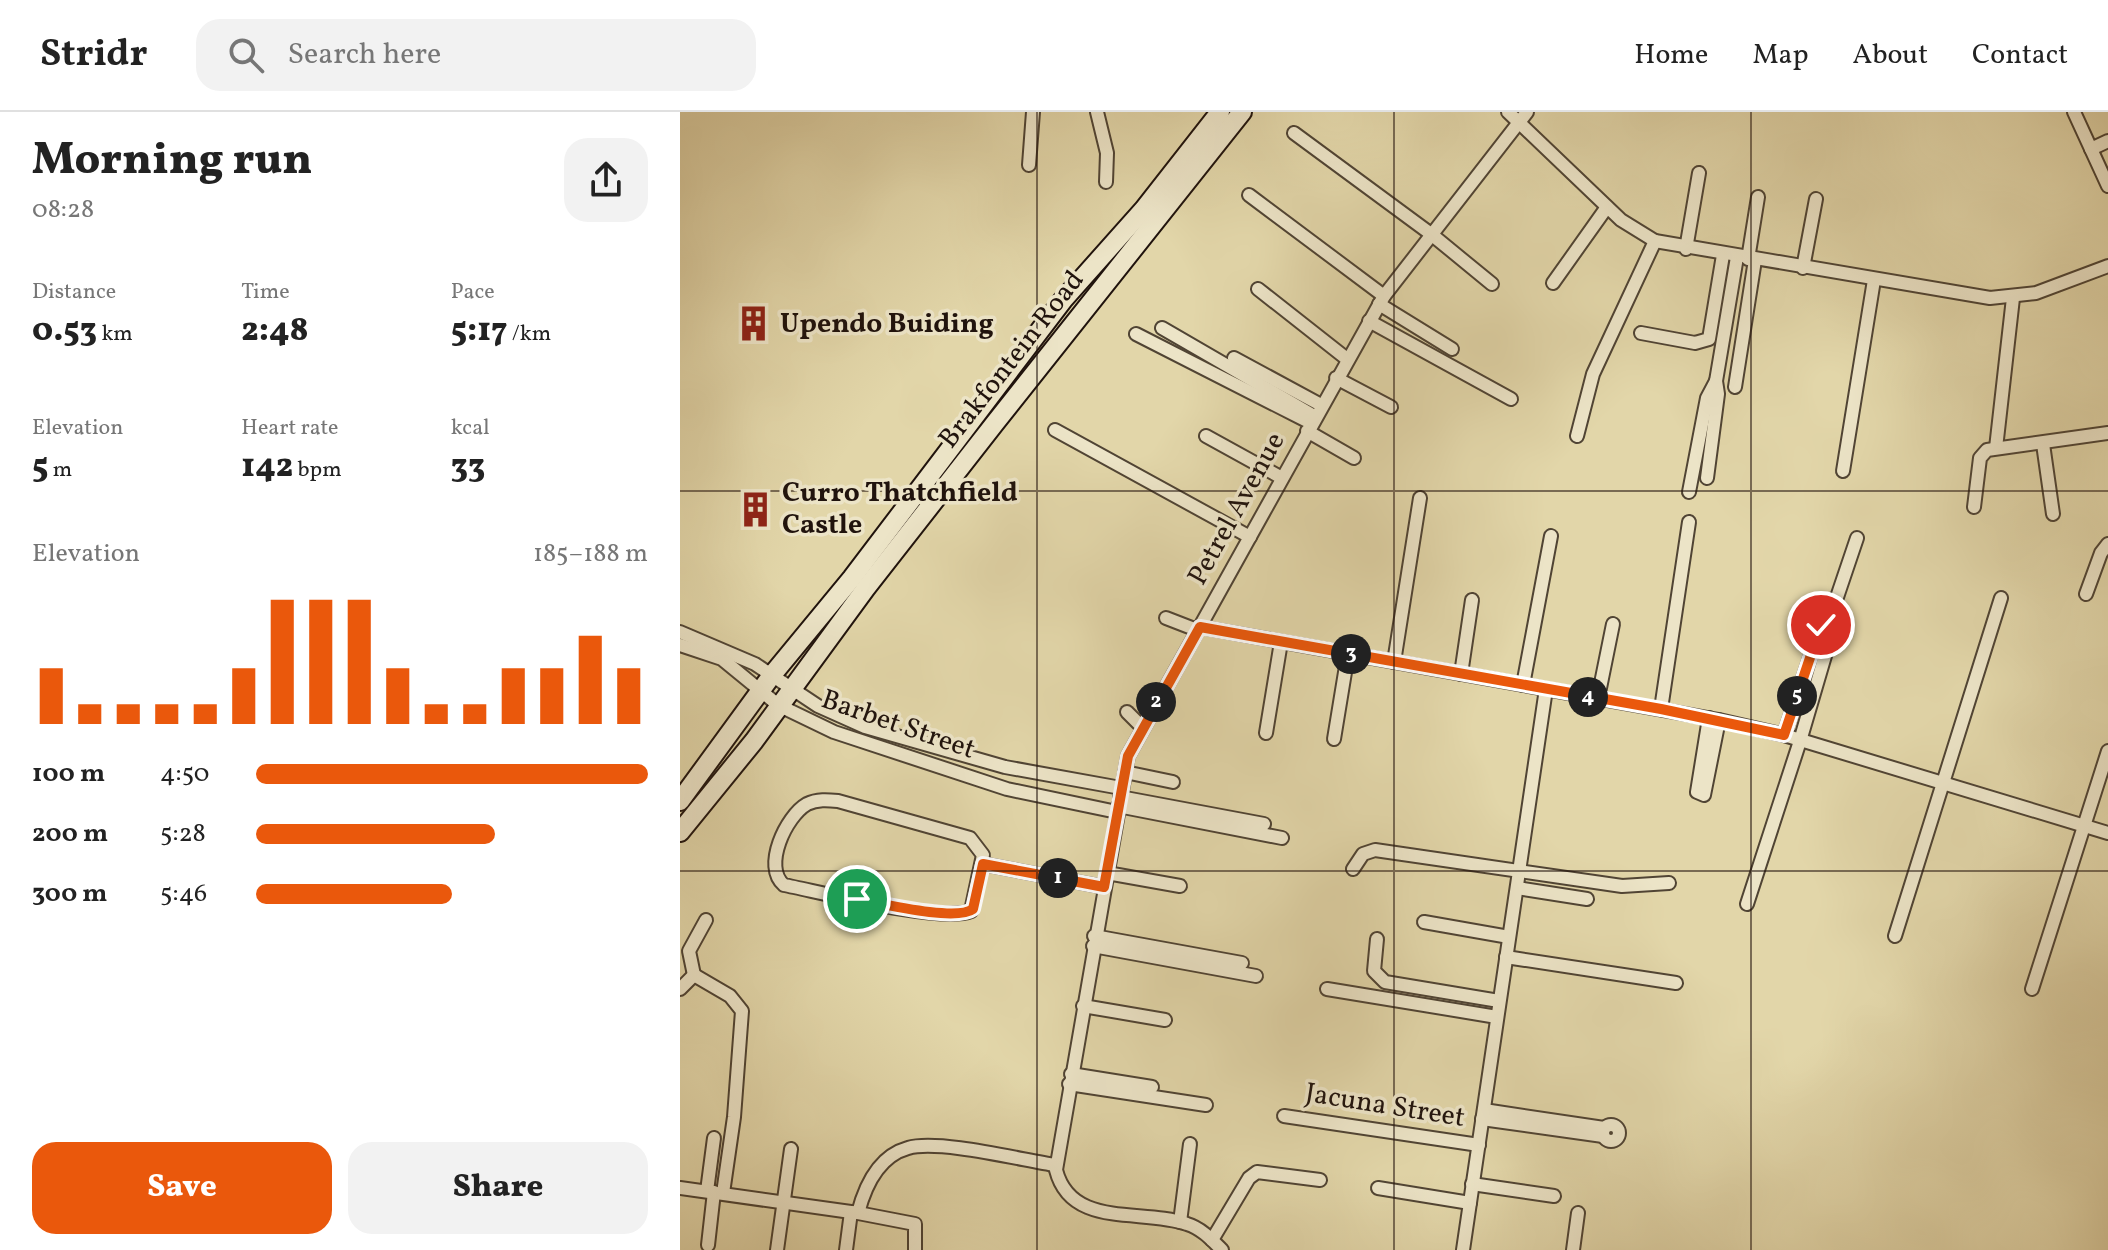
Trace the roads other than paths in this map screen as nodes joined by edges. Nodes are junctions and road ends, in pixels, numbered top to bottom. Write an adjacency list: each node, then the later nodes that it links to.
1 (1033, 112): 11 (street)
2 (1097, 112): 13 (street)
3 (1220, 112): 79 (street, Brakfontein Road)
4 (1242, 112): 82 (street, Brakfontein Road)
5 (1508, 112): 7 (street)
6 (2074, 112): 10 (street)
7 (1524, 117): 18 (street); 19 (street, Petrel Avenue)
8 (1294, 133): 19 (street)
9 (2108, 141): 10 (street)
10 (2091, 149): 14 (street)
11 (1029, 165)
12 (1699, 173): 21 (street)
13 (1106, 182)
14 (2108, 186)
15 (1249, 195): 31 (street)
16 (1758, 197): 23 (street)
17 (1816, 199): 25 (street)
18 (1607, 207): 20 (street); 27 (street)
19 (1431, 234): 28 (street); 31 (street, Petrel Avenue)
20 (1655, 241): 21 (street); 48 (street)
21 (1686, 249): 22 (street)
22 (1723, 255): 23 (street); 34 (street)
23 (1747, 259): 25 (street); 40 (street); 41 (street)
24 (2108, 266): 30 (street)
25 (1803, 268): 26 (street)
26 (1874, 280): 30 (street); 52 (street)
27 (1553, 283)
28 (1492, 284)
29 (1258, 289): 38 (street)
30 (2013, 298): 50 (street)
31 (1381, 300): 32 (street, Petrel Avenue); 36 (street)
32 (1369, 321): 38 (street, Petrel Avenue); 42 (street)
33 (1162, 328): 44 (street)
34 (1641, 333)
35 (1136, 334): 44 (street)
36 (1452, 349)
37 (1234, 358): 44 (street)
38 (1347, 359): 39 (street, Petrel Avenue)
39 (1336, 378): 43 (street); 44 (street, Petrel Avenue)
40 (1716, 381): 54 (street); 55 (street)
41 (1735, 387)
42 (1511, 399)
43 (1391, 407)
44 (1313, 419): 51 (street); 53 (street, Petrel Avenue)
45 (1055, 430): 61 (street)
46 (2108, 433): 49 (street)
47 (1206, 436): 53 (street)
48 (1577, 436)
49 (2043, 444): 50 (street); 58 (street)
50 (1996, 448): 57 (street)
51 (1354, 458)
52 (1843, 471)
53 (1282, 478): 61 (street, Petrel Avenue)
54 (1707, 478)
55 (1689, 492)
56 (1420, 498): 77 (street)
57 (1974, 507)
58 (2053, 514)
59 (1689, 522): 87 (street)
60 (1551, 536): 80 (street)
61 (1250, 537): 70 (street, Petrel Avenue)
62 (1857, 538): 67 (street)
63 (2108, 544): 64 (street)
64 (2086, 594)
65 (2001, 598): 100 (street)
66 (1472, 600): 78 (street)
67 (1832, 612): 74 (street); 76 (street)
68 (1166, 618): 70 (street)
69 (1613, 624): 85 (street)
70 (1198, 629): 72 (street); 90 (street, Petrel Avenue)
71 (680, 632): 79 (street, Barbet Street)
72 (1281, 642): 75 (street); 91 (street)
73 (680, 645): 79 (street, Barbet Street)
74 (1812, 650): 76 (street); 83 (street)
75 (1348, 654): 77 (street); 93 (street)
76 (1825, 655): 84 (street)
77 (1394, 662): 78 (street)
78 (1461, 674): 80 (street)
79 (766, 683): 82 (street, Barbet Street); 86 (street, Barbet Street); 102 (street, Brakfontein Road)
80 (1523, 685): 81 (street)
81 (1546, 689): 85 (street); 111 (street, Jacuna Street)
82 (790, 690): 86 (street, Brakfontein Road); 97 (street, Barbet Street)
83 (1798, 691): 84 (street); 92 (street)
84 (1813, 696): 94 (street)
85 (1598, 698): 87 (street)
86 (778, 705): 101 (street, Barbet Street); 106 (street, Brakfontein Road)
87 (1661, 709): 89 (street)
88 (1127, 712): 90 (street)
89 (1714, 719): 92 (street); 96 (street)
90 (1142, 727): 98 (street, Petrel Avenue)
91 (1266, 733)
92 (1784, 735): 94 (street)
93 (1334, 739)
94 (1800, 741): 100 (street); 118 (street)
95 (2108, 751): 105 (street)
96 (1708, 756)
97 (1023, 770): 101 (street); 103 (street, Barbet Street)
98 (1125, 772): 99 (street); 103 (street, Petrel Avenue)
99 (1173, 782)
100 (1944, 783): 105 (street); 121 (street)
101 (1017, 791): 103 (street, Barbet Street)
102 (680, 801)
103 (1119, 801): 104 (street); 108 (street); 112 (street, Petrel Avenue)
104 (1264, 824)
105 (2085, 826): 107 (street); 132 (street)
106 (680, 832)
107 (2108, 833)
108 (1282, 838)
109 (983, 864): 109 (street); 115 (street)
110 (1353, 869): 111 (street)
111 (1520, 871): 113 (street); 116 (street, Jacuna Street)
112 (1107, 873): 114 (street); 115 (street, Petrel Avenue)
113 (1669, 883)
114 (1180, 886)
115 (1104, 887): 124 (street, Petrel Avenue)
116 (1517, 888): 117 (street); 122 (street, Jacuna Street)
117 (1587, 899)
118 (1747, 904)
119 (706, 920): 127 (street)
120 (1424, 922): 122 (street)
121 (1895, 936)
122 (1509, 937): 125 (street, Jacuna Street)
123 (1377, 939): 133 (street)
124 (1094, 941): 126 (street); 128 (street); 134 (street, Petrel Avenue)
125 (1506, 957): 129 (street); 133 (street, Jacuna Street)
126 (1242, 963)
127 (694, 975): 130 (street); 152 (street)
128 (1256, 976)
129 (1676, 983)
130 (680, 989)
131 (1327, 989): 135 (street)
132 (2032, 989)
133 (1499, 1001): 135 (street, Jacuna Street)
134 (1083, 1006): 136 (street); 137 (street, Petrel Avenue)
135 (1497, 1017): 140 (street, Jacuna Street)
136 (1165, 1020)
137 (1070, 1079): 138 (street); 139 (street); 147 (street, Petrel Avenue)
138 (1152, 1087)
139 (1206, 1105)
140 (1483, 1114): 142 (street); 145 (street, Jacuna Street)
141 (1284, 1116): 145 (street, Jacuna Street)
142 (1604, 1132)
143 (714, 1138): 152 (street)
144 (1190, 1144): 158 (street)
145 (1479, 1145): 149 (street, Jacuna Street)
146 (791, 1149): 154 (street)
147 (1055, 1165): 156 (street); 158 (street)
148 (1320, 1180): 159 (street)
149 (1472, 1184): 153 (street); 155 (street, Jacuna Street)
150 (680, 1188): 152 (street)
151 (1378, 1188): 155 (street)
152 (714, 1192): 154 (street); 160 (street)
153 (1554, 1196)
154 (783, 1202): 156 (street); 161 (street)
155 (1470, 1203): 165 (street, Jacuna Street)
156 (854, 1212): 162 (street); 163 (street)
157 (1578, 1213): 166 (street)
158 (1180, 1222): 159 (street)
159 (1212, 1240): 164 (street)
160 (708, 1245)
161 (777, 1250)
162 (846, 1250)
163 (915, 1250)
164 (1222, 1250)
165 (1463, 1250)
166 (1573, 1250)

